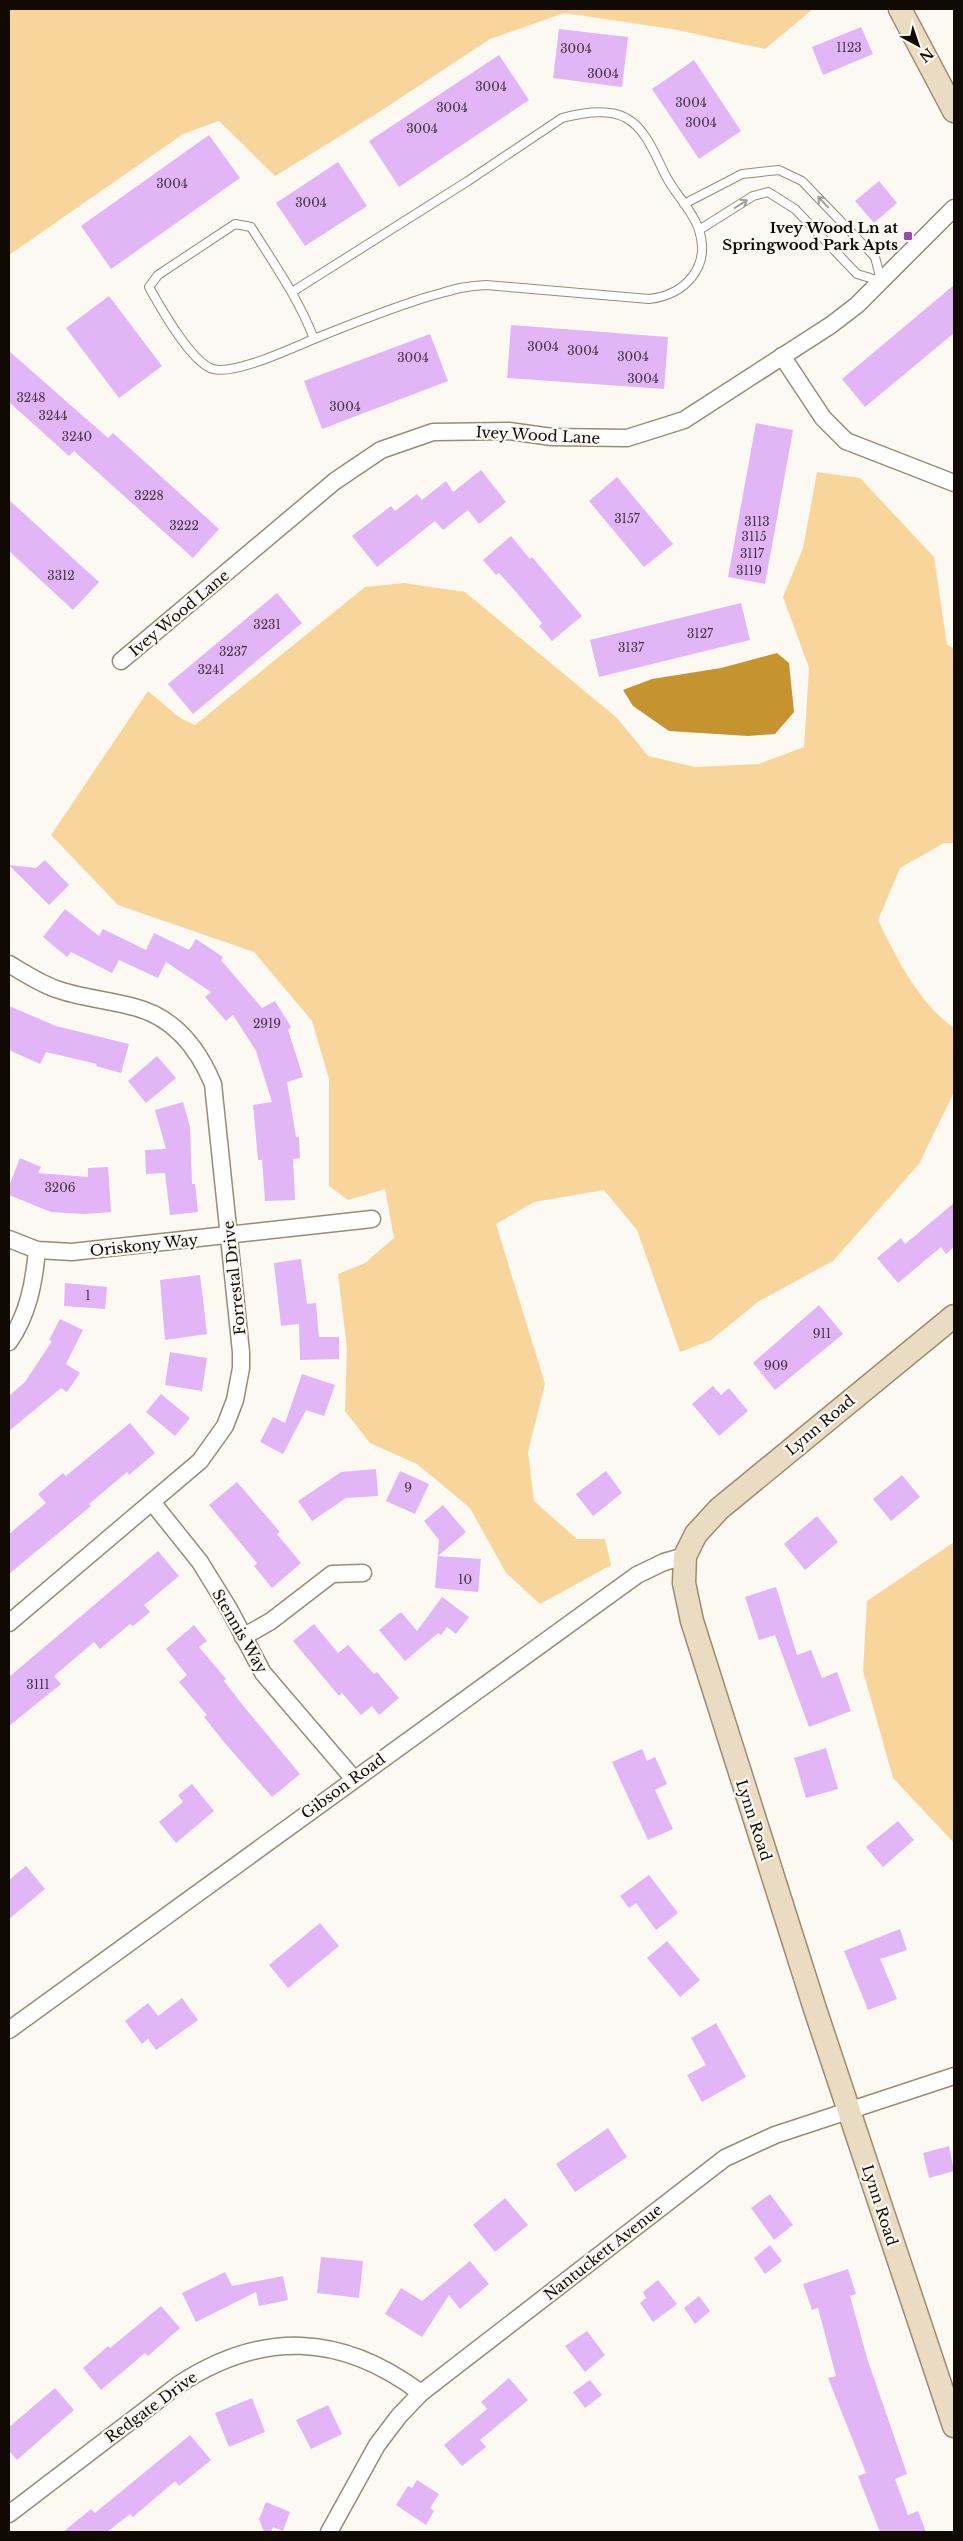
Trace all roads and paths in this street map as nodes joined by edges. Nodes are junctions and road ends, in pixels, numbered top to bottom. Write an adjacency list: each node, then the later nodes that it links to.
1 (900, 9): 2 (street)
2 (954, 111)
3 (684, 204): 5 (lane); 6 (lane, one-way to 3); 7 (lane)
4 (954, 208): 6 (street, Ivey Wood Lane)
5 (699, 230): 6 (lane, one-way to 6); 8 (lane)
6 (882, 282): 9 (street, Ivey Wood Lane)
7 (292, 292): 8 (lane); 8 (lane)
8 (314, 339)
9 (782, 356): 10 (street); 11 (street, Ivey Wood Lane)
10 (954, 483)
11 (121, 661)
12 (9, 964): 14 (street, Forrestal Drive)
13 (372, 1219): 14 (street, Oriskony Way)
14 (229, 1235): 16 (street, Oriskony Way); 19 (street, Forrestal Drive)
15 (9, 1239): 16 (street, Oriskony Way)
16 (37, 1250): 18 (street)
17 (954, 1316): 20 (street, Lynn Road)
18 (9, 1342)
19 (152, 1502): 22 (street, Forrestal Drive); 23 (street, Stennis Way)
20 (685, 1556): 24 (street, Gibson Road); 27 (street, Lynn Road)
21 (363, 1573): 23 (street)
22 (9, 1623)
23 (243, 1637): 24 (street, Stennis Way)
24 (353, 1778): 25 (street, Gibson Road)
25 (9, 2030)
26 (954, 2076): 27 (street, Nantuckett Avenue)
27 (849, 2110): 28 (street, Nantuckett Avenue); 29 (street, Lynn Road)
28 (421, 2393): 30 (street, Redgate Drive); 31 (street, Nantuckett Avenue)
29 (954, 2426)
30 (9, 2514)
31 (329, 2532)

